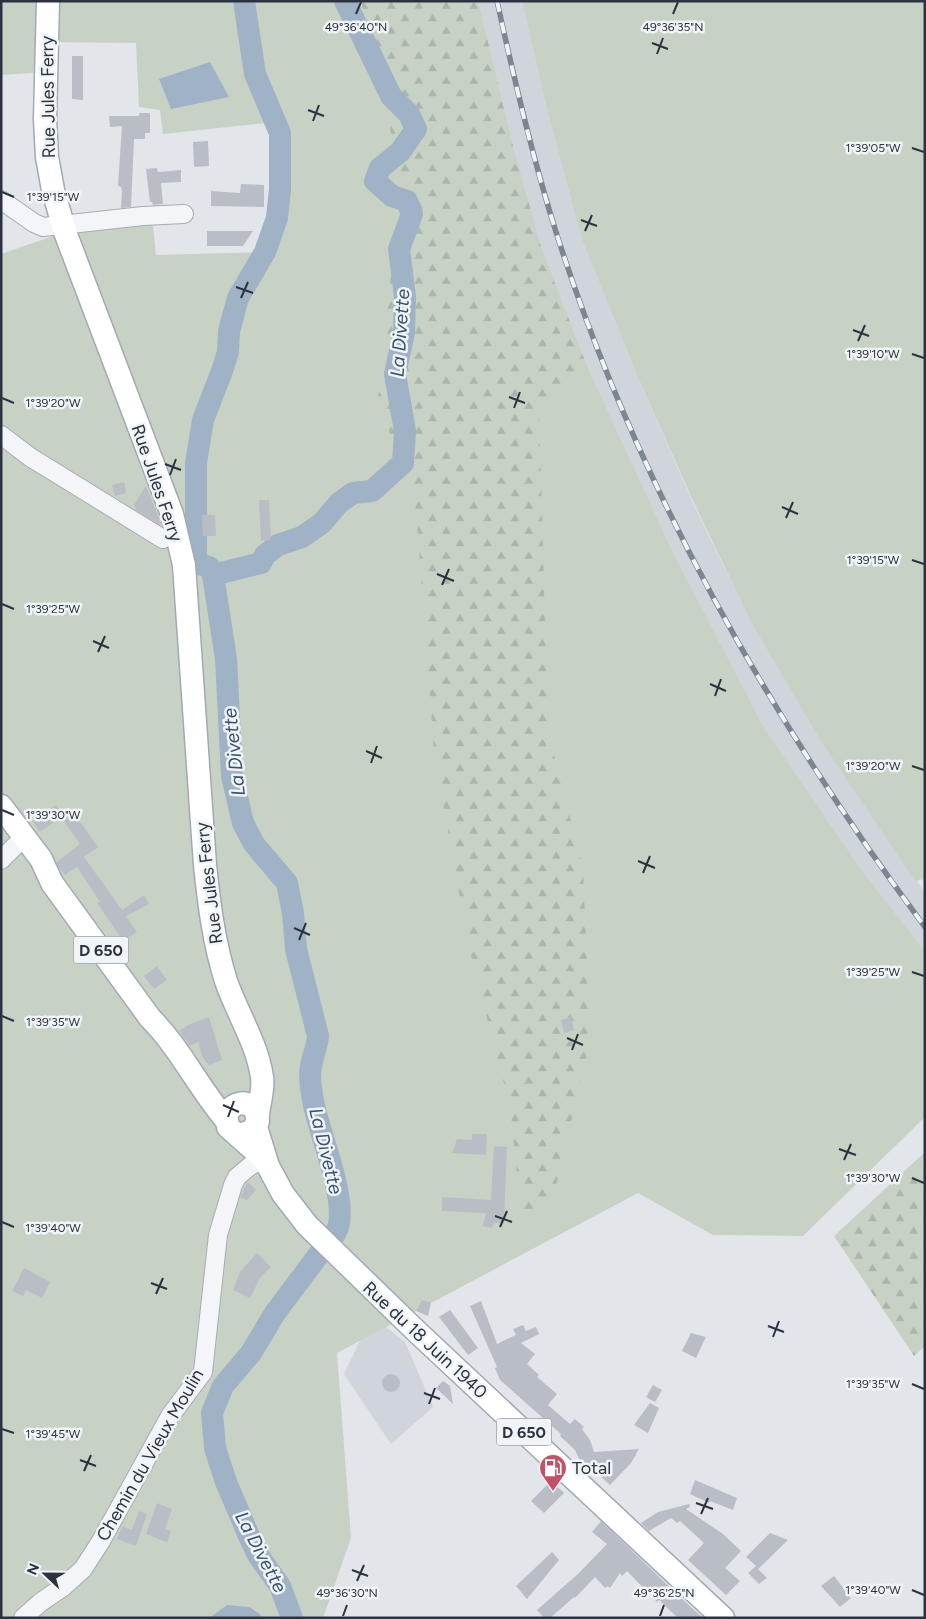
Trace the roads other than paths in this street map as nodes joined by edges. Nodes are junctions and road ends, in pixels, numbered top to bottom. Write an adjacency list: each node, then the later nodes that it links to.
1 (48, 1): 4 (main road, Rue Jules Ferry)
2 (1, 200): 4 (street)
3 (184, 214): 4 (street)
4 (63, 226): 10 (main road, Rue Jules Ferry)
5 (1, 435): 6 (street)
6 (163, 540)
7 (1, 806): 8 (main road, D 650)
8 (24, 837): 9 (street); 10 (main road, D 650)
9 (1, 860)
10 (242, 1118): 11 (main road, D 650)
11 (264, 1159): 12 (street, Chemin du Vieux Moulin); 13 (main road, Rue du 18 Juin 1940 / D 650)
12 (23, 1618)
13 (723, 1618)

